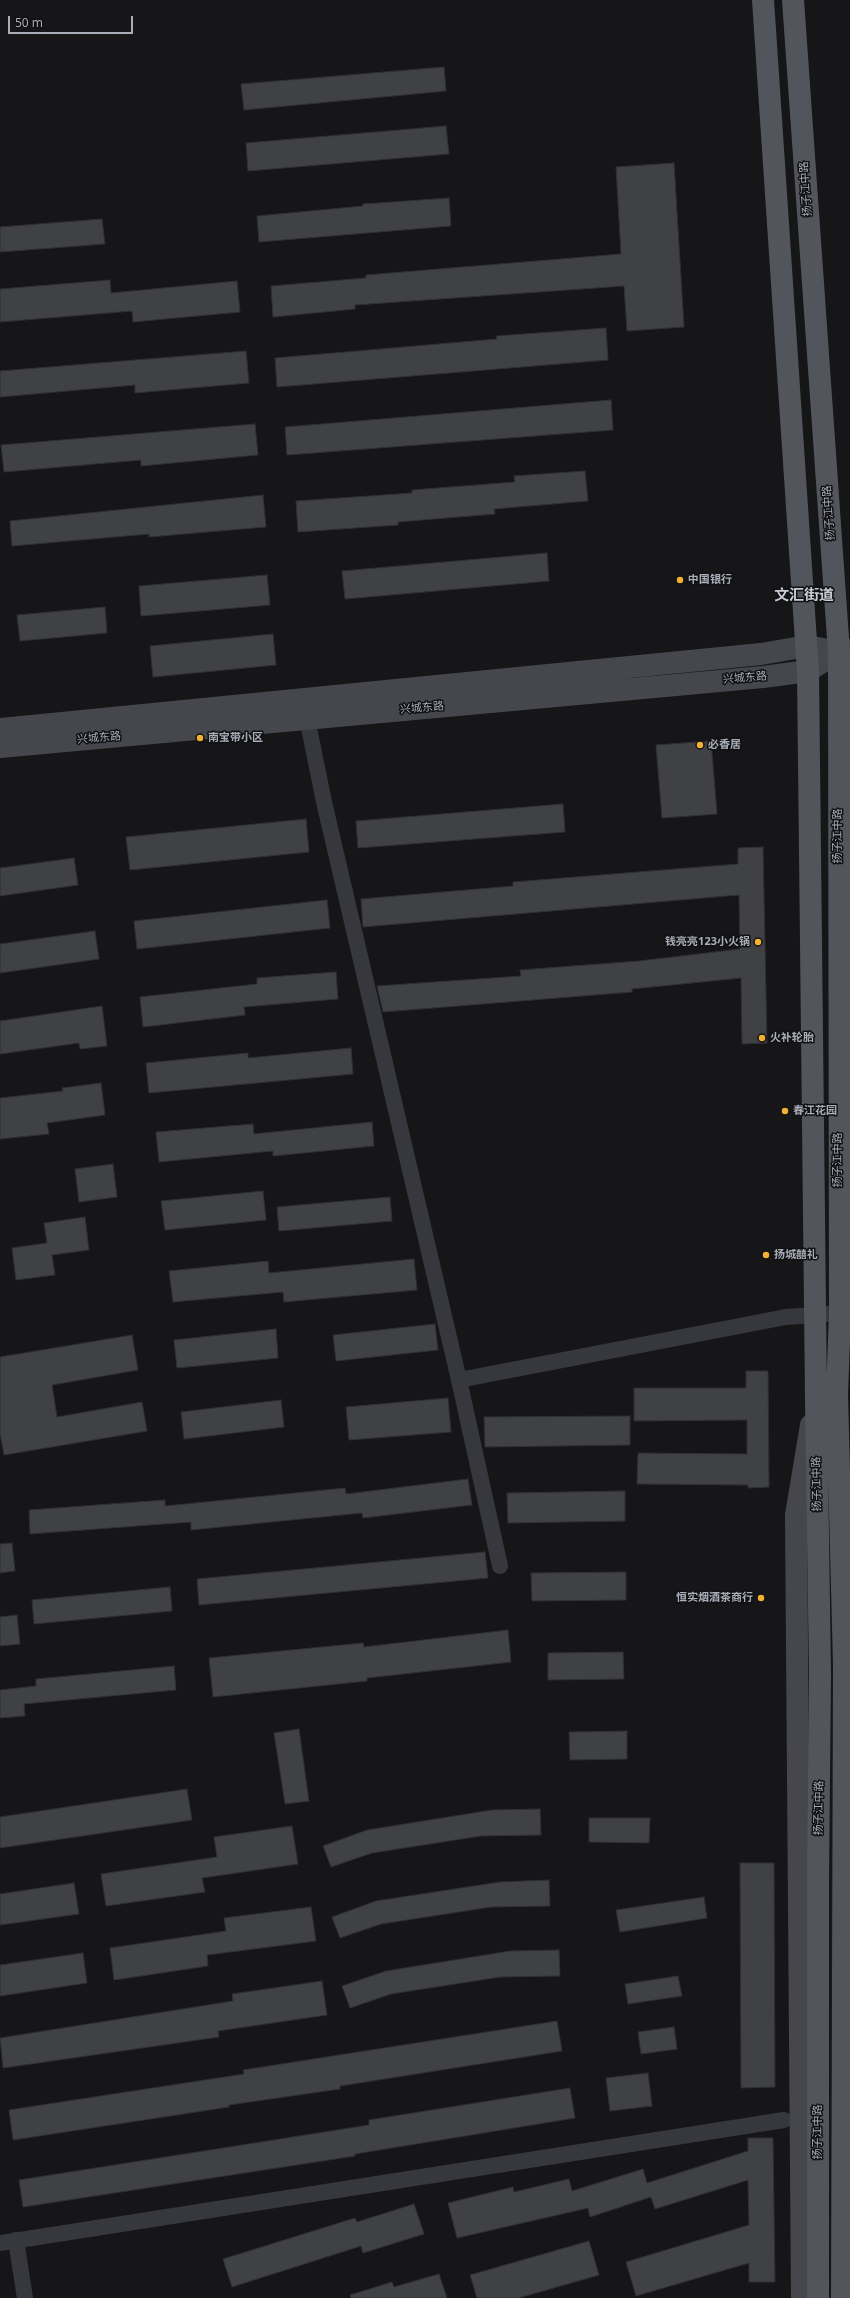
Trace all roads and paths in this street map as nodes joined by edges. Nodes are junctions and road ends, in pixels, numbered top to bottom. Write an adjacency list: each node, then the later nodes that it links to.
1 (763, 0): 3 (main road, 扬子江中路)
2 (792, 0): 4 (main road, 扬子江中路)
3 (807, 646): 4 (street, 兴城东路); 5 (main road, 扬子江中路); 7 (street, 兴城东路)
4 (844, 651): 5 (street, 兴城东路); 10 (main road, 扬子江中路)
5 (808, 671): 6 (street, 兴城东路); 9 (main road, 扬子江中路)
6 (307, 718): 8 (street, 兴城东路); 11 (street)
7 (0, 729)
8 (0, 747)
9 (816, 1314): 10 (street); 11 (street); 13 (main road, 扬子江中路)
10 (840, 1314): 12 (main road, 扬子江中路)
11 (459, 1380): 15 (street)
12 (837, 1394): 14 (street); 21 (main road, 扬子江中路)
13 (816, 1397): 19 (street); 20 (main road, 扬子江中路)
14 (850, 1452)
15 (500, 1566)
16 (784, 2120): 17 (street)
17 (8, 2241): 18 (street)
18 (24, 2298)
19 (802, 2298)
20 (818, 2298)
21 (842, 2298)

